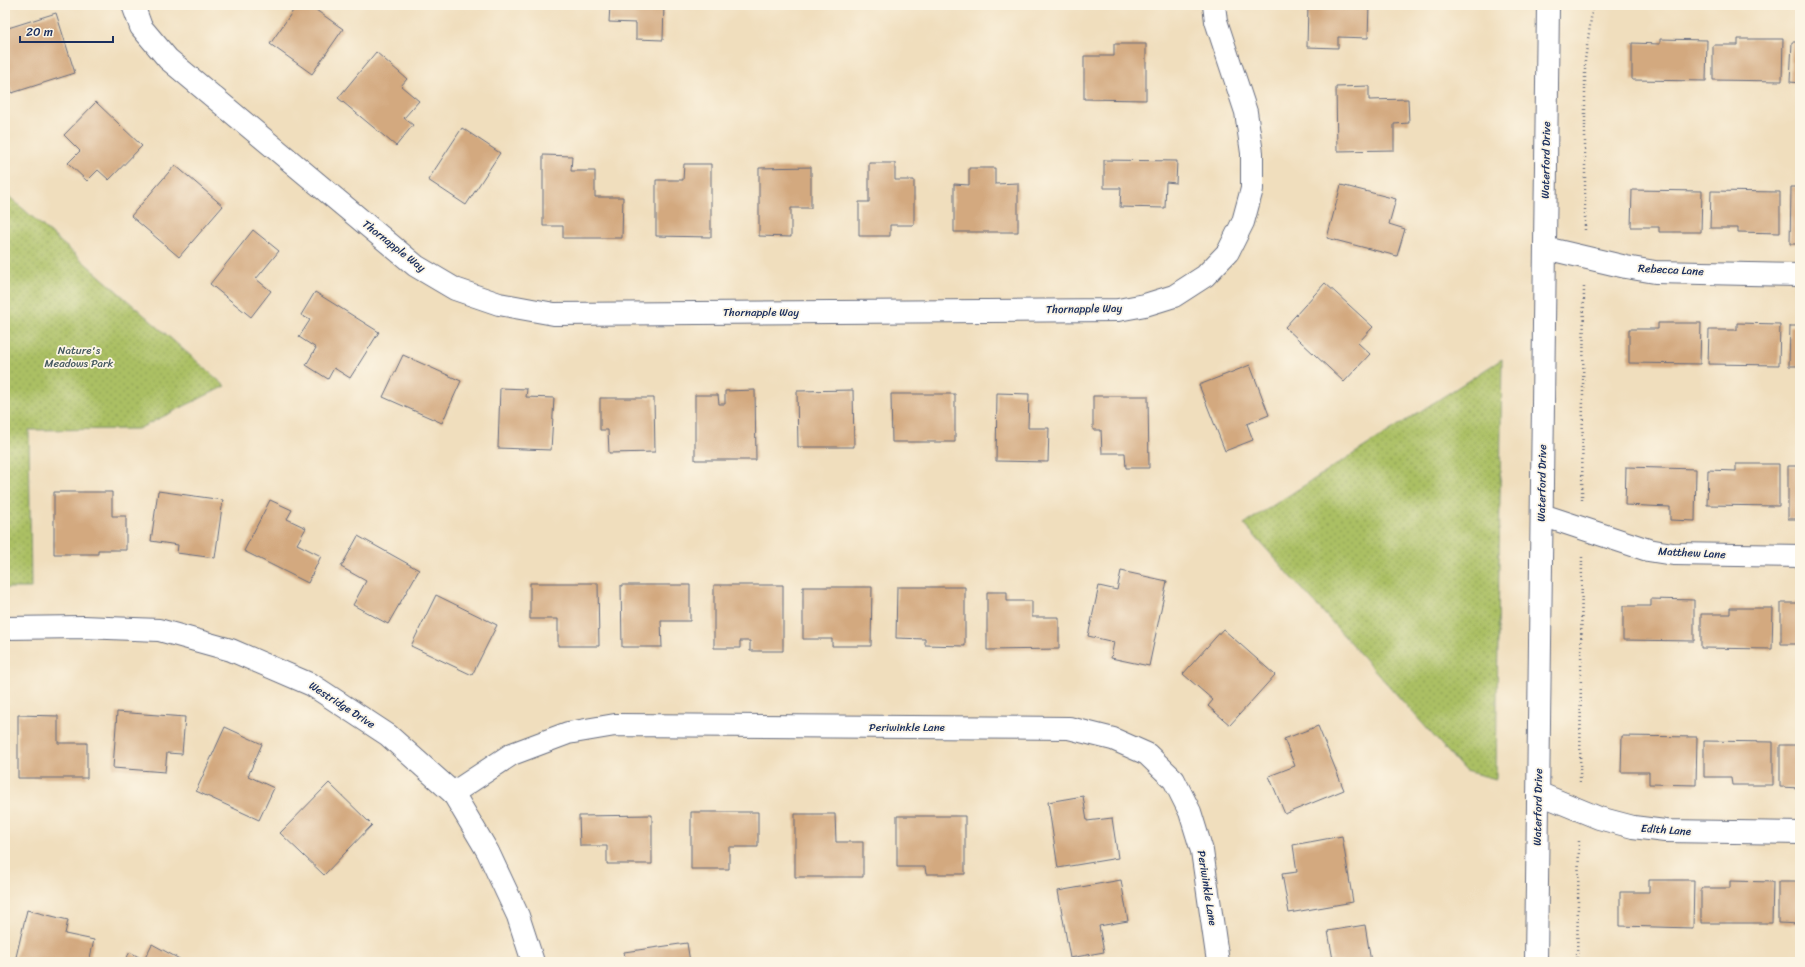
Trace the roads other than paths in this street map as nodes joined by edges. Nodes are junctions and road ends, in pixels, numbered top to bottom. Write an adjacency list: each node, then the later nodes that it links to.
1 (133, 5): 2 (street, Thornapple Way)
2 (1214, 5)
3 (1548, 5): 4 (street, Waterford Drive)
4 (1545, 248): 5 (street, Rebecca Lane); 6 (street, Waterford Drive)
5 (1800, 275)
6 (1542, 515): 7 (street, Matthew Lane); 10 (street, Waterford Drive)
7 (1800, 556)
8 (5, 628): 9 (street, Westridge Drive)
9 (453, 793): 12 (street, Westridge Drive); 13 (street, Periwinkle Lane)
10 (1538, 793): 11 (street, Edith Lane); 14 (street, Waterford Drive)
11 (1800, 833)
12 (533, 962)
13 (1218, 962)
14 (1536, 962)

